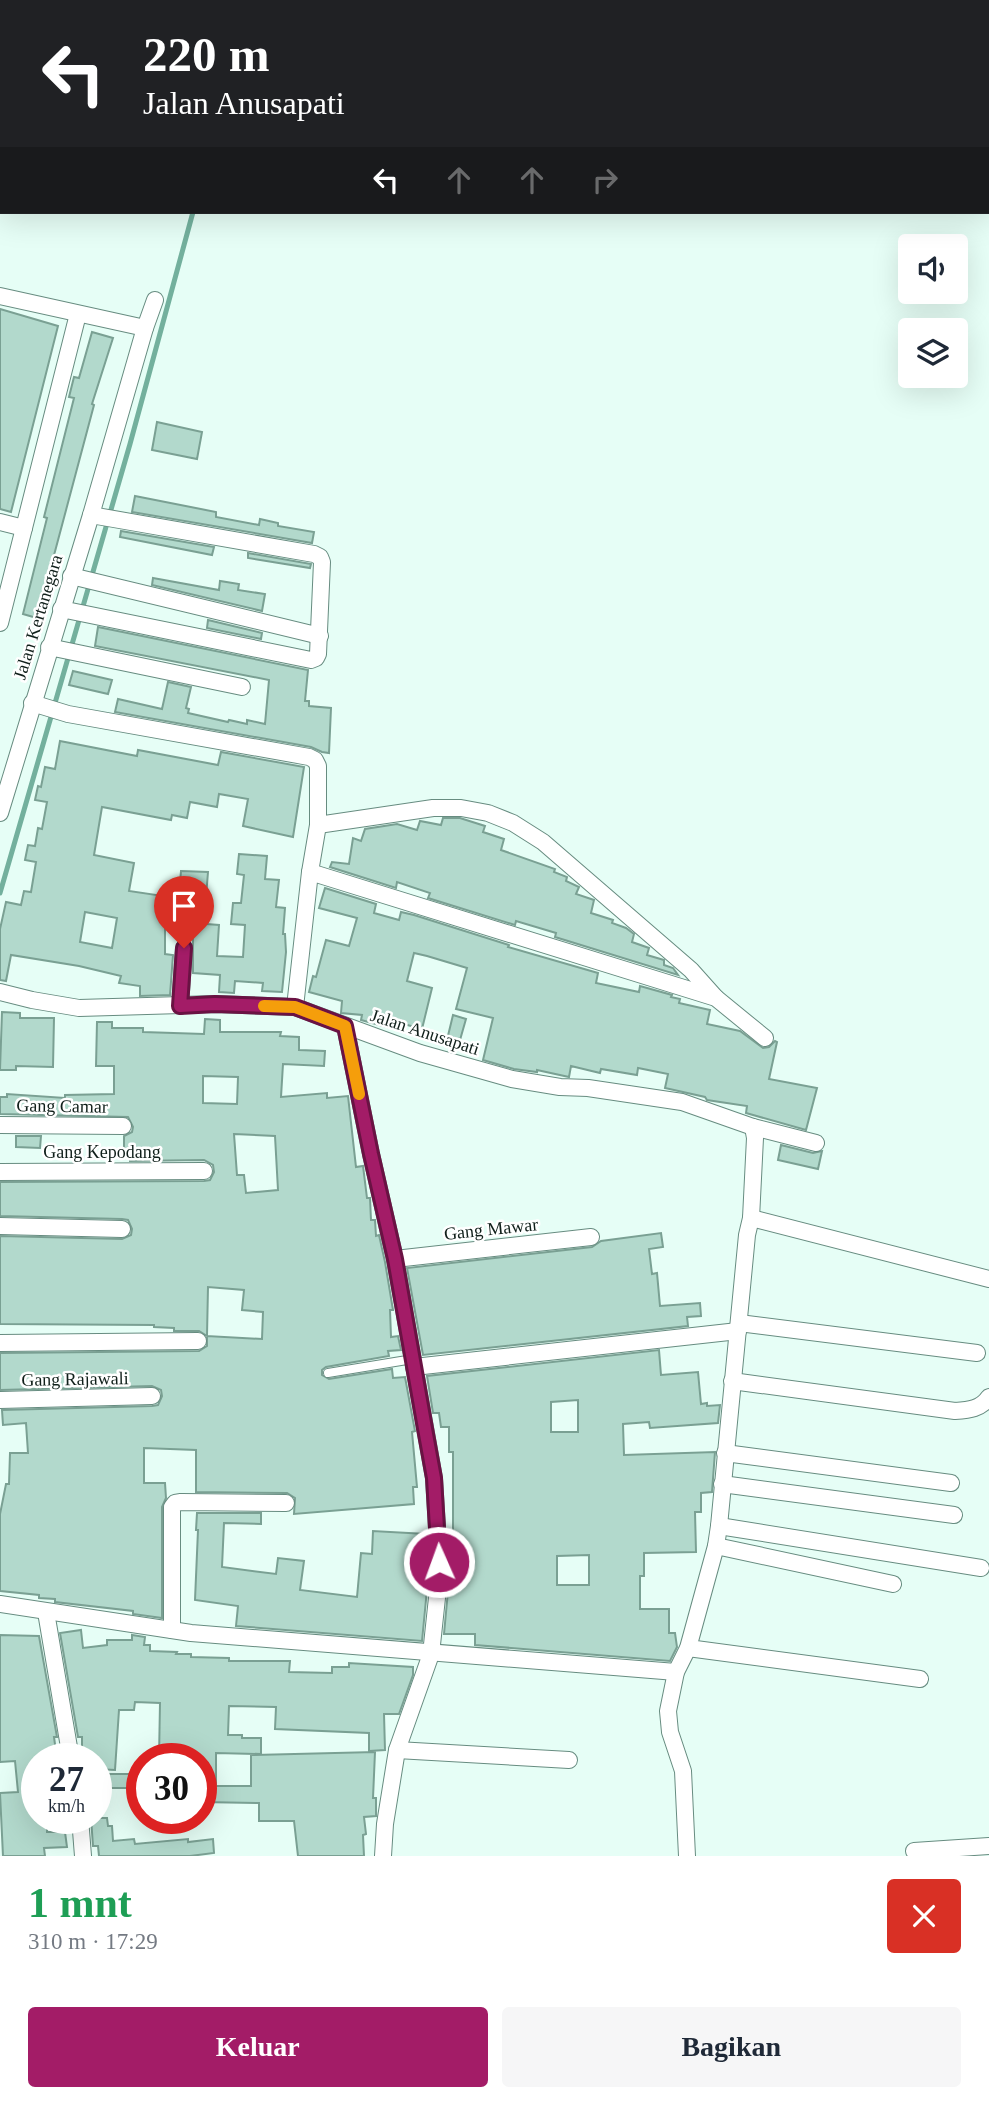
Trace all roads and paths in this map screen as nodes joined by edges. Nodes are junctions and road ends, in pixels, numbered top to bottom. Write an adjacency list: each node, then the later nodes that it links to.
1 (0, 296): 3 (street)
2 (155, 300): 4 (street, Jalan Kertanegara)
3 (78, 314): 4 (street); 7 (street)
4 (145, 328): 5 (street, Jalan Kertanegara)
5 (96, 515): 8 (street, Jalan Kertanegara); 11 (street)
6 (0, 522): 7 (street)
7 (24, 528): 10 (street)
8 (76, 577): 9 (street, Jalan Kertanegara); 11 (street)
9 (68, 611): 11 (street); 12 (street, Jalan Kertanegara)
10 (0, 623)
11 (320, 636)
12 (54, 649): 13 (street); 14 (street, Jalan Kertanegara)
13 (243, 687)
14 (34, 703): 16 (street, Jalan Kertanegara); 18 (street)
15 (0, 757): 16 (street)
16 (17, 761): 17 (street, Jalan Kertanegara)
17 (0, 813)
18 (318, 825): 19 (street); 22 (street)
19 (310, 872): 22 (street); 24 (street)
20 (184, 948): 23 (street)
21 (0, 992): 23 (street, Jalan Anusapati)
22 (716, 998): 26 (street)
23 (180, 1006): 24 (street, Jalan Anusapati)
24 (295, 1007): 25 (street, Jalan Anusapati)
25 (345, 1026): 29 (street, Jalan Anusapati); 37 (street)
26 (765, 1038)
27 (0, 1125): 28 (street, Gang Camar)
28 (123, 1126)
29 (753, 1127): 30 (street, Jalan Anusapati); 33 (street)
30 (816, 1143)
31 (204, 1171): 32 (street, Gang Kepodang)
32 (0, 1172)
33 (751, 1218): 38 (street); 39 (street)
34 (0, 1226): 35 (street)
35 (122, 1229)
36 (591, 1237): 37 (street, Gang Mawar)
37 (395, 1259): 43 (street)
38 (989, 1279)
39 (739, 1327): 42 (street); 43 (street); 45 (street)
40 (198, 1341): 41 (street)
41 (0, 1343)
42 (977, 1353)
43 (413, 1363): 44 (lane); 62 (street)
44 (328, 1373)
45 (732, 1381): 47 (street); 49 (street)
46 (152, 1396): 48 (street, Gang Rajawali)
47 (989, 1397)
48 (0, 1400)
49 (725, 1453): 50 (street); 51 (street)
50 (951, 1483)
51 (722, 1484): 53 (street); 54 (street)
52 (286, 1503): 60 (street)
53 (954, 1515)
54 (719, 1526): 55 (street); 56 (street)
55 (716, 1546): 57 (street); 61 (street)
56 (981, 1567)
57 (893, 1584)
58 (0, 1604): 59 (street)
59 (46, 1612): 60 (street); 65 (street)
60 (172, 1630): 62 (street)
61 (688, 1648): 63 (street); 64 (street)
62 (431, 1654): 63 (street); 66 (street)
63 (676, 1672): 73 (street)
64 (920, 1679)
65 (68, 1743)
66 (397, 1750): 67 (street); 72 (street)
67 (569, 1760)
68 (81, 1834): 71 (street)
69 (989, 1846): 70 (street)
70 (914, 1851)
71 (83, 1856)
72 (383, 1856)
73 (687, 1856)

